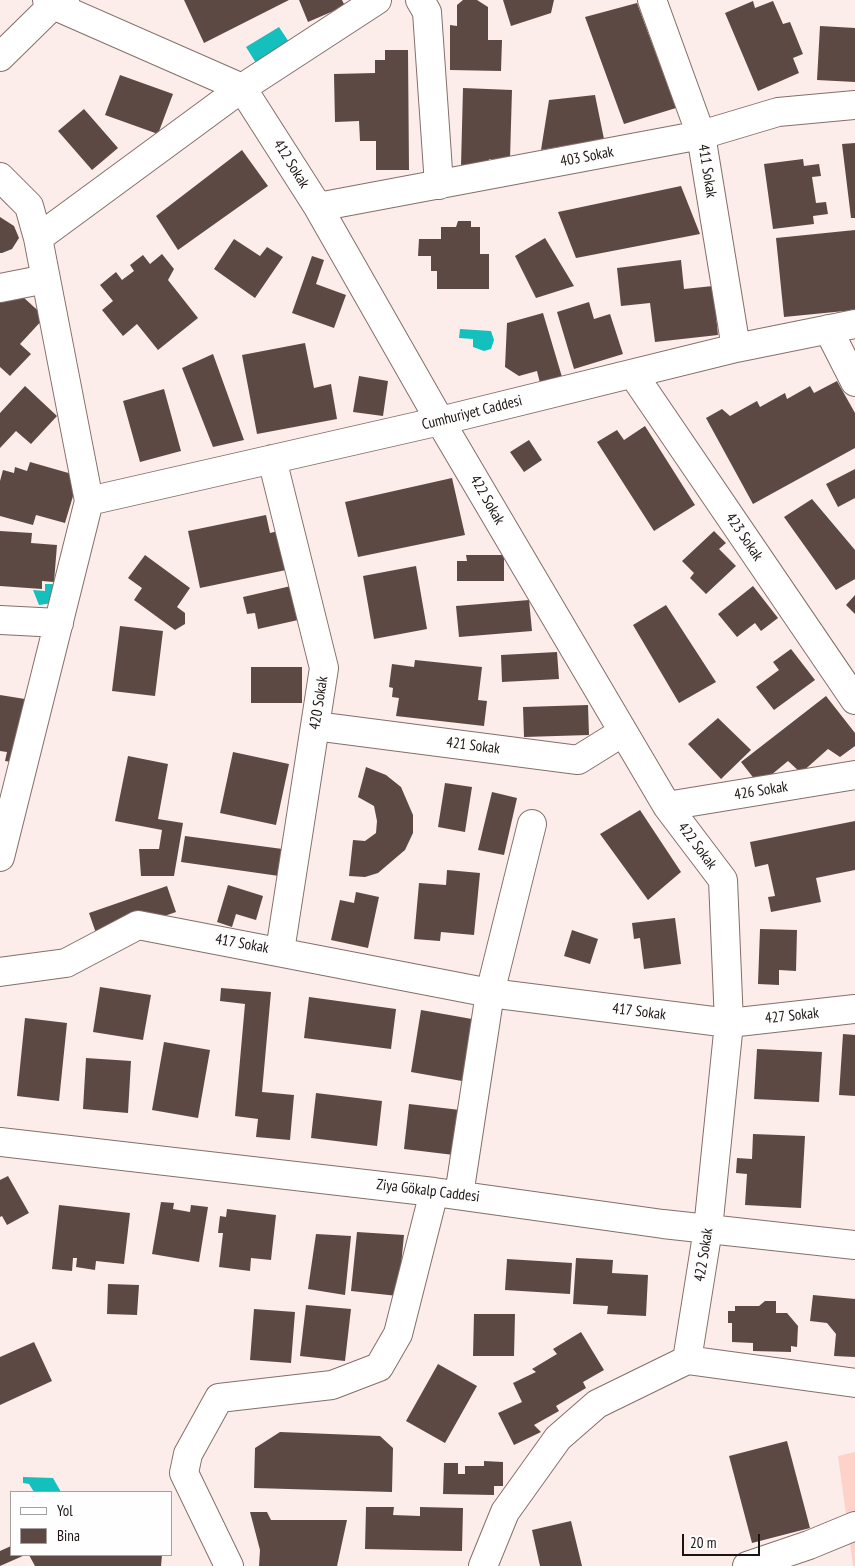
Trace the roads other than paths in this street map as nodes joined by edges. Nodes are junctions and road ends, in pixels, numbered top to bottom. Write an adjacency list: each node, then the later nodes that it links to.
1 (378, 0): 6 (street)
2 (420, 0): 10 (street)
3 (652, 0): 8 (street, 411 Sokak)
4 (55, 2): 5 (street); 6 (street)
5 (0, 57)
6 (242, 88): 11 (street, 412 Sokak); 12 (street)
7 (855, 104): 8 (street, 403 Sokak)
8 (701, 136): 10 (street, 403 Sokak); 17 (street, 411 Sokak)
9 (0, 177): 12 (street)
10 (439, 185): 11 (street, 403 Sokak)
11 (318, 207): 20 (street, 412 Sokak)
12 (38, 238): 13 (street)
13 (46, 279): 14 (street); 22 (street)
14 (0, 288)
15 (855, 324): 16 (street, Cumhuriyet Caddesi)
16 (828, 329): 17 (street, Cumhuriyet Caddesi); 19 (street)
17 (736, 348): 18 (street, Cumhuriyet Caddesi)
18 (633, 374): 20 (street, Cumhuriyet Caddesi); 25 (street, 423 Sokak)
19 (855, 382)
20 (440, 421): 21 (street, Cumhuriyet Caddesi); 27 (street, 422 Sokak)
21 (272, 459): 22 (street, Cumhuriyet Caddesi); 26 (street, 420 Sokak)
22 (89, 501): 24 (street)
23 (0, 620): 24 (street)
24 (58, 623): 31 (street)
25 (852, 689)
26 (315, 726): 27 (street, 421 Sokak); 32 (street, 420 Sokak)
27 (623, 732): 29 (street, 422 Sokak)
28 (855, 776): 29 (street, 426 Sokak)
29 (667, 806): 36 (street, 422 Sokak)
30 (532, 824): 34 (street)
31 (0, 857)
32 (280, 950): 33 (street, 417 Sokak); 34 (street, 417 Sokak)
33 (0, 972)
34 (490, 993): 36 (street, 417 Sokak); 38 (street)
35 (855, 1009): 36 (street, 427 Sokak)
36 (729, 1023): 39 (street, 422 Sokak)
37 (0, 1142): 38 (street, Ziya Gökalp Caddesi)
38 (446, 1193): 39 (street, Ziya Gökalp Caddesi); 44 (street)
39 (708, 1228): 40 (street, Ziya Gökalp Caddesi); 41 (street, 422 Sokak)
40 (855, 1245)
41 (687, 1360): 42 (street); 45 (street)
42 (855, 1383)
43 (855, 1526): 46 (street)
44 (230, 1566)
45 (483, 1566)
46 (747, 1566)

